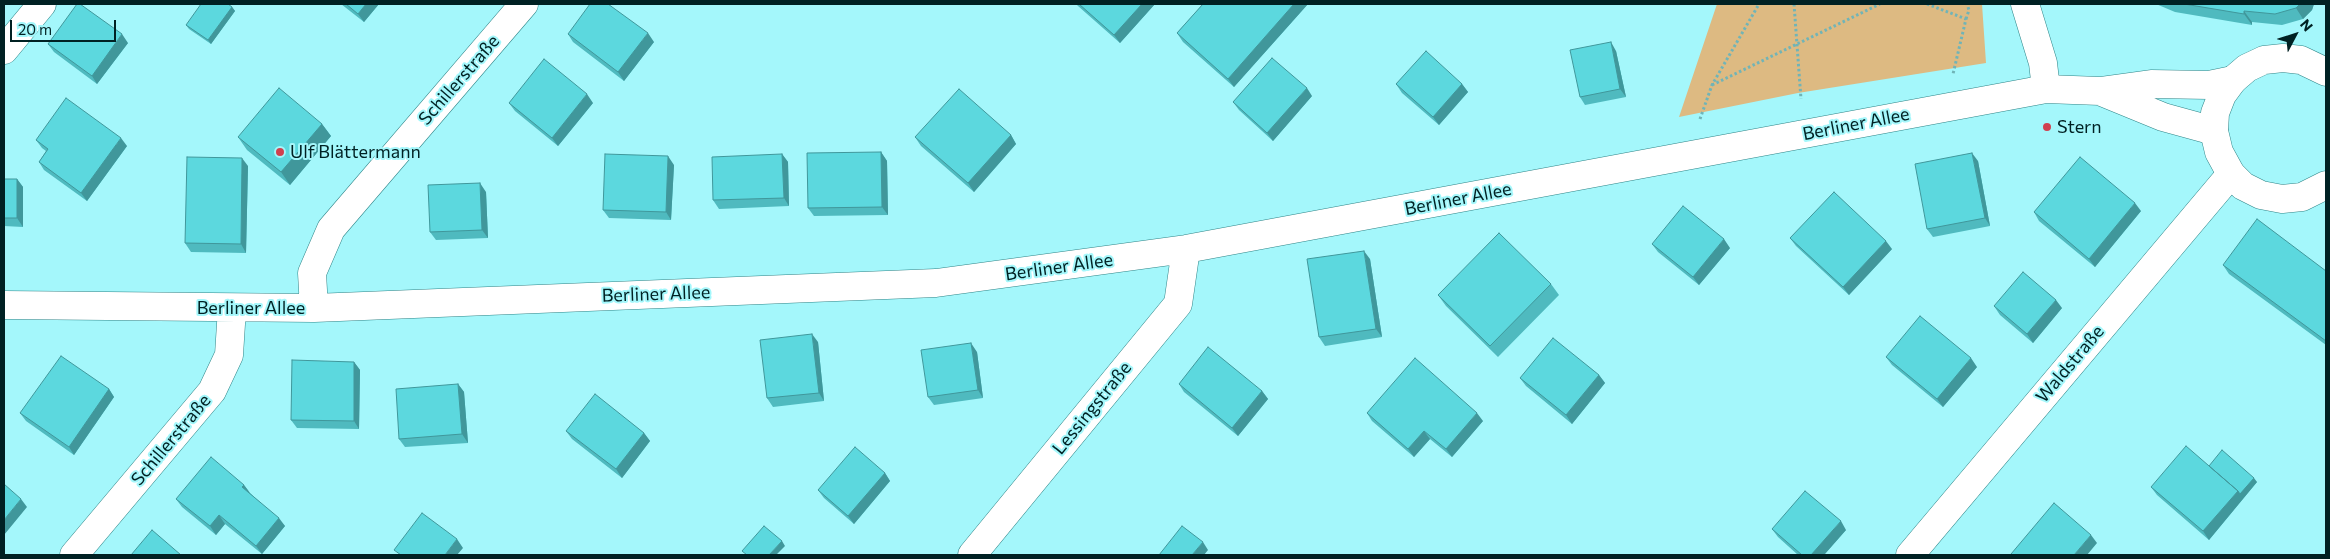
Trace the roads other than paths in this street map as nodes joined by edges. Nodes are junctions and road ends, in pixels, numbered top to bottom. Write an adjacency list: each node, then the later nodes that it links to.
1 (42, 4): 5 (street)
2 (524, 4): 18 (street, Schillerstraße)
3 (2025, 4): 9 (street)
4 (2326, 48): 6 (street)
5 (4, 50)
6 (2301, 60): 7 (street); 8 (street)
7 (2326, 72)
8 (2233, 80): 10 (street, Berliner Allee); 11 (street)
9 (2046, 89): 10 (street, Berliner Allee); 15 (street, Berliner Allee)
10 (2100, 91): 11 (street, Berliner Allee)
11 (2214, 132): 12 (street)
12 (2231, 174): 14 (street); 21 (street, Waldstraße)
13 (2326, 185): 14 (street)
14 (2314, 202)
15 (1186, 249): 18 (street, Berliner Allee); 20 (street, Lessingstraße)
16 (4, 305): 17 (street, Berliner Allee)
17 (232, 308): 18 (street, Berliner Allee); 19 (street, Schillerstraße)
18 (314, 308)
19 (74, 555)
20 (972, 555)
21 (1910, 555)

